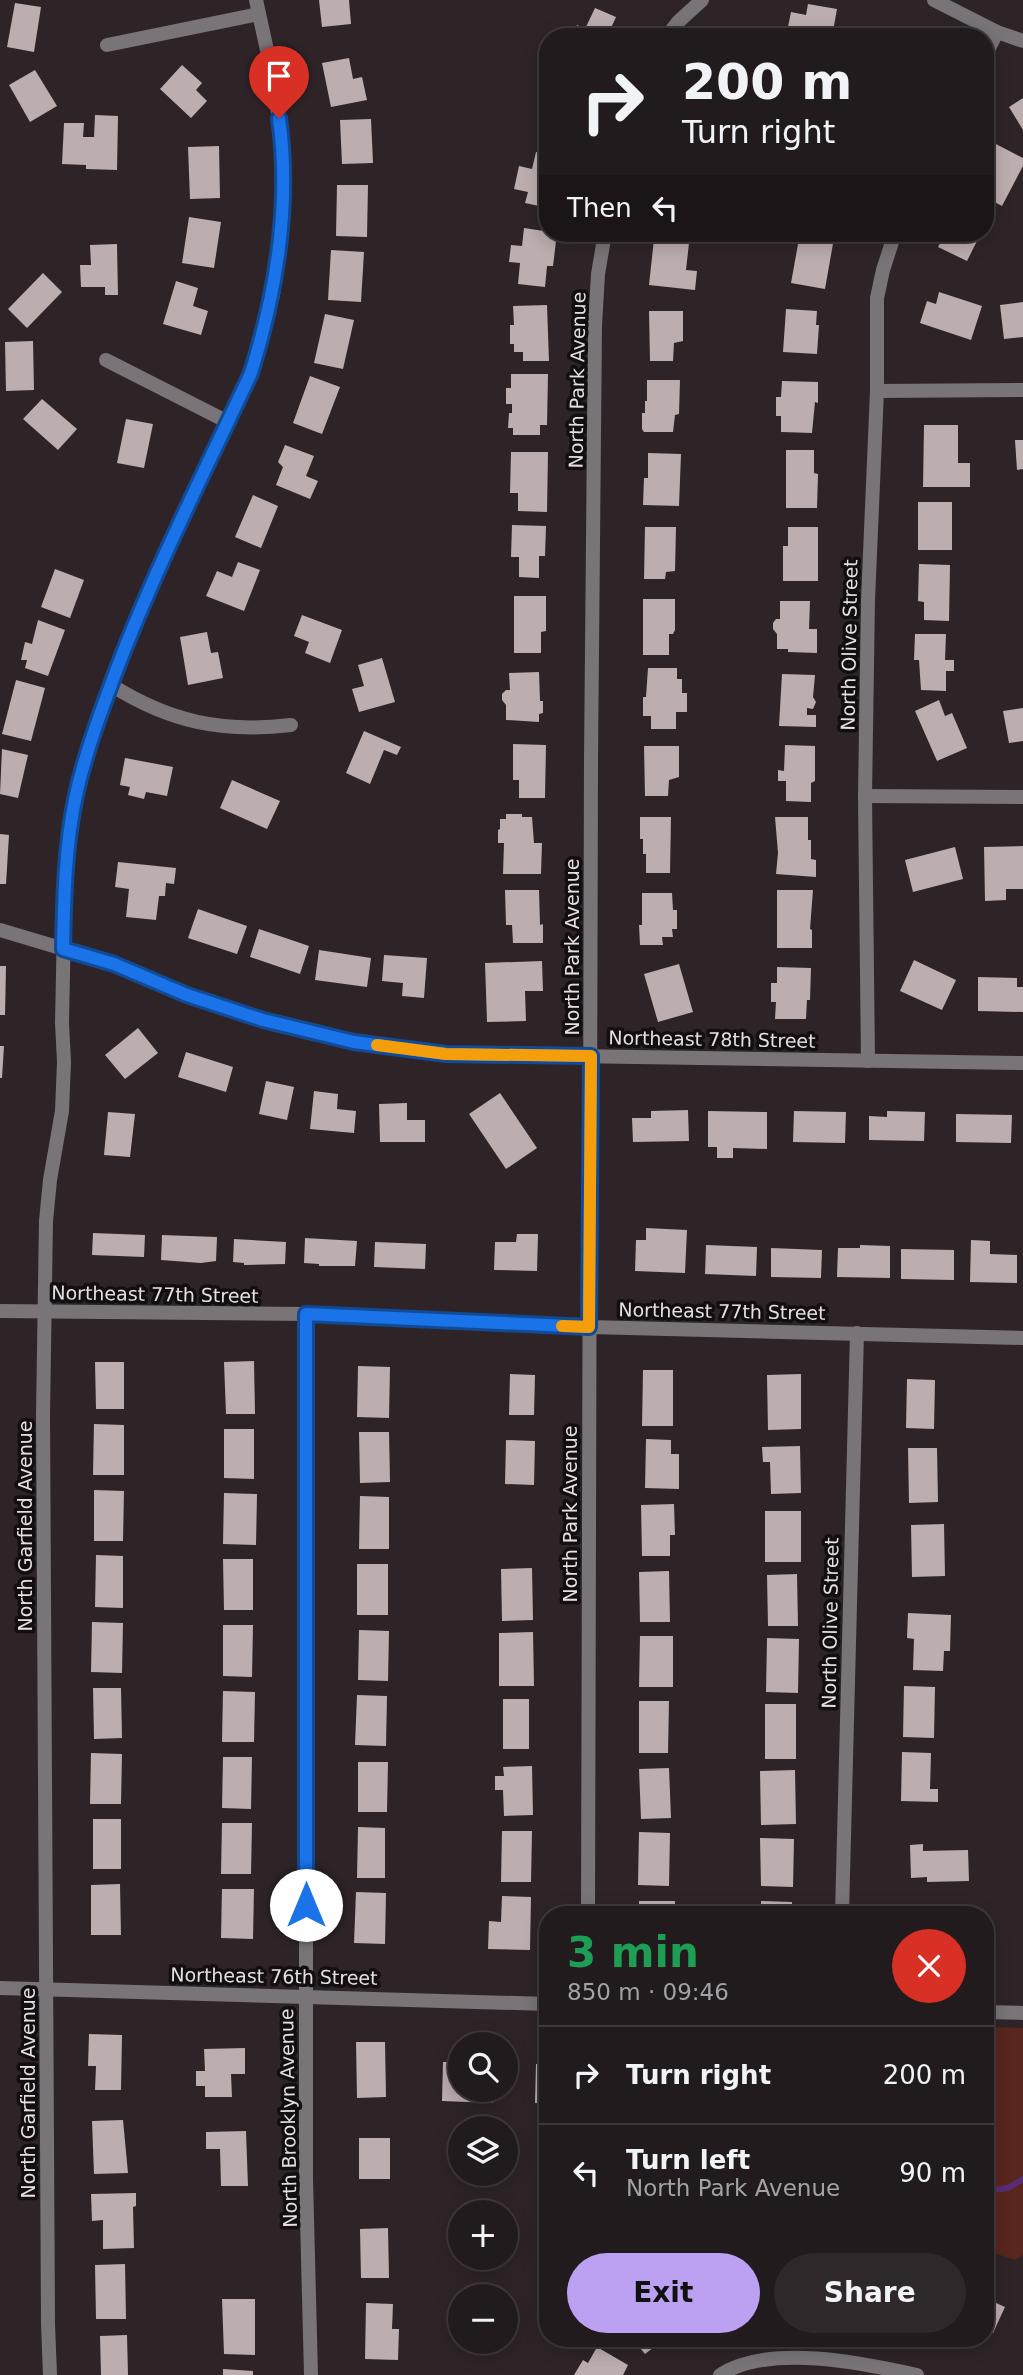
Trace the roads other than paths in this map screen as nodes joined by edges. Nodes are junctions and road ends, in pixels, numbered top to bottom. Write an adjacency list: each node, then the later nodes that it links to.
1 (702, 0): 4 (street)
2 (934, 0): 5 (street)
3 (258, 7): 10 (street); 16 (street, North Garfield Avenue)
4 (673, 28)
5 (989, 28)
6 (994, 30): 7 (street)
7 (997, 32): 8 (street); 9 (street)
8 (994, 38)
9 (1023, 41)
10 (107, 44)
11 (603, 242): 23 (street, North Park Avenue)
12 (892, 242): 15 (street, North Olive Street)
13 (106, 360): 16 (street)
14 (1023, 390): 15 (street)
15 (877, 391): 19 (street, North Olive Street)
16 (228, 422): 17 (street, North Garfield Avenue)
17 (111, 685): 18 (street); 22 (street, North Garfield Avenue)
18 (291, 725)
19 (866, 796): 20 (street); 24 (street, North Olive Street)
20 (1023, 797)
21 (0, 930): 22 (street, Northeast 78th Street)
22 (63, 949): 23 (street, Northeast 78th Street); 27 (street, North Garfield Avenue)
23 (591, 1056): 24 (street, Northeast 78th Street); 29 (street, North Park Avenue)
24 (868, 1061): 25 (street, Northeast 78th Street)
25 (1023, 1063)
26 (0, 1311): 27 (street, Northeast 77th Street)
27 (45, 1312): 28 (street, Northeast 77th Street); 35 (street, North Garfield Avenue)
28 (306, 1314): 29 (street, Northeast 77th Street); 36 (street, North Brooklyn Avenue)
29 (589, 1327): 30 (street, Northeast 77th Street); 32 (street, North Park Avenue)
30 (857, 1334): 31 (street, Northeast 77th Street); 33 (street, North Olive Street)
31 (1023, 1338)
32 (588, 1906)
33 (842, 1906)
34 (0, 1988): 35 (street, Northeast 76th Street)
35 (46, 1990): 36 (street, Northeast 76th Street); 40 (street, North Garfield Avenue)
36 (306, 1995): 37 (street, Northeast 76th Street); 41 (street, North Brooklyn Avenue)
37 (539, 2004)
38 (994, 2012): 39 (street)
39 (1023, 2013)
40 (50, 2375)
41 (311, 2375)
42 (720, 2375): 43 (street)
43 (917, 2375)

